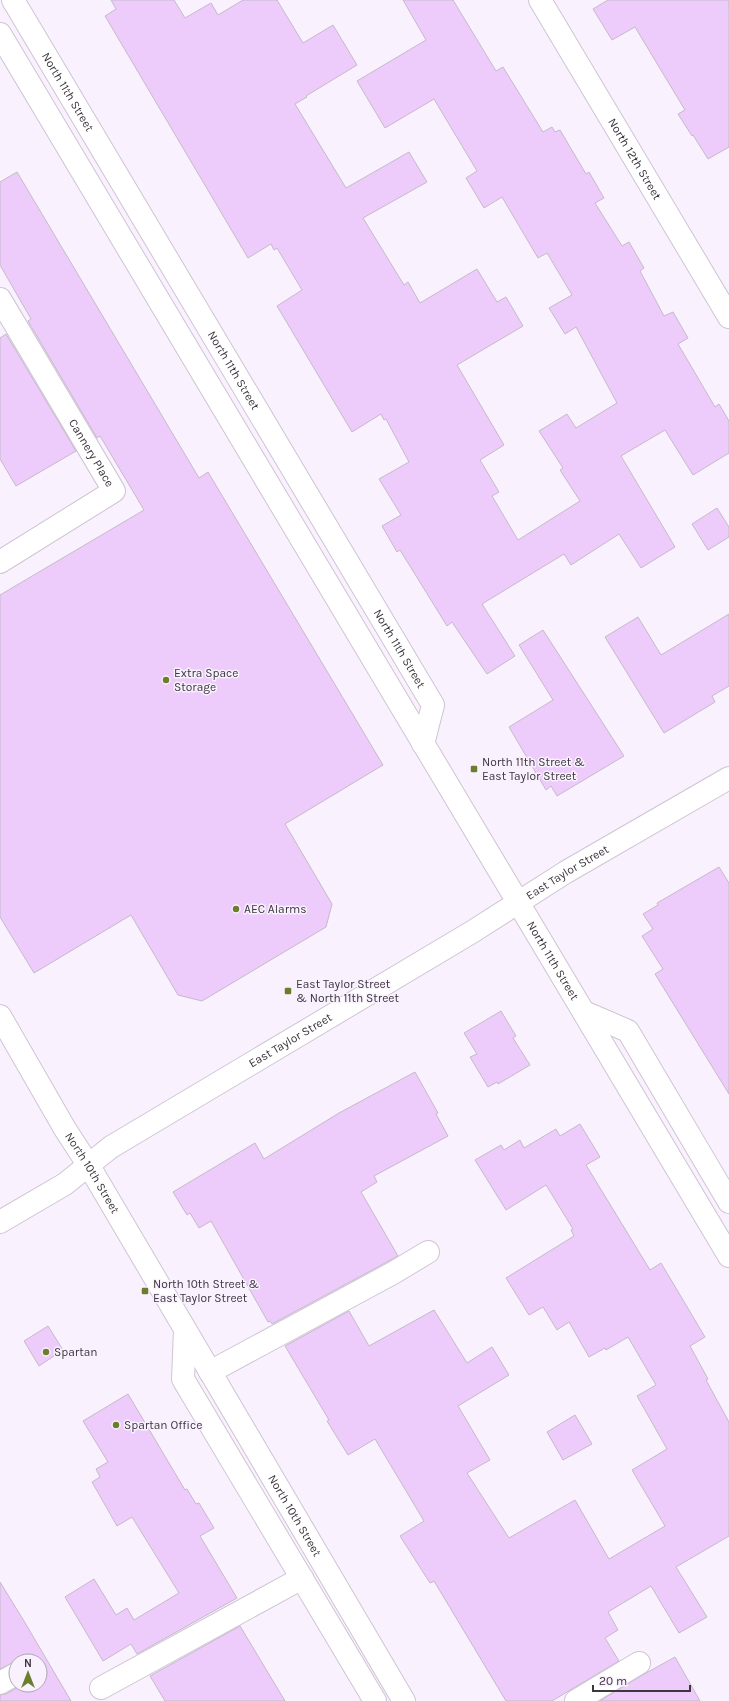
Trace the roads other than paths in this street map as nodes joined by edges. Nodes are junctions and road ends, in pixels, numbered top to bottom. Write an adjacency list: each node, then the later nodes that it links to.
1 (13, 0): 7 (main road, North 11th Street)
2 (540, 0): 5 (main road, North 12th Street)
3 (0, 34): 7 (main road, North 11th Street)
4 (0, 300): 6 (main road, Cannery Place)
5 (729, 317)
6 (0, 562)
7 (423, 744): 9 (main road, North 11th Street)
8 (729, 778): 9 (main road, East Taylor Street)
9 (518, 903): 10 (main road, North 11th Street); 12 (main road, East Taylor Street)
10 (584, 1012): 13 (main road, North 11th Street); 16 (main road, North 11th Street)
11 (0, 1016): 12 (main road, North 10th Street)
12 (89, 1166): 14 (main road, East Taylor Street); 17 (main road, North 10th Street)
13 (729, 1202)
14 (0, 1222)
15 (428, 1252): 18 (main road)
16 (729, 1256)
17 (185, 1330): 18 (main road, North 10th Street); 19 (main road)
18 (210, 1372): 23 (main road, North 10th Street)
19 (302, 1578): 21 (main road); 22 (main road)
20 (639, 1663): 24 (main road)
21 (101, 1688)
22 (375, 1701)
23 (404, 1701)
24 (576, 1701)

